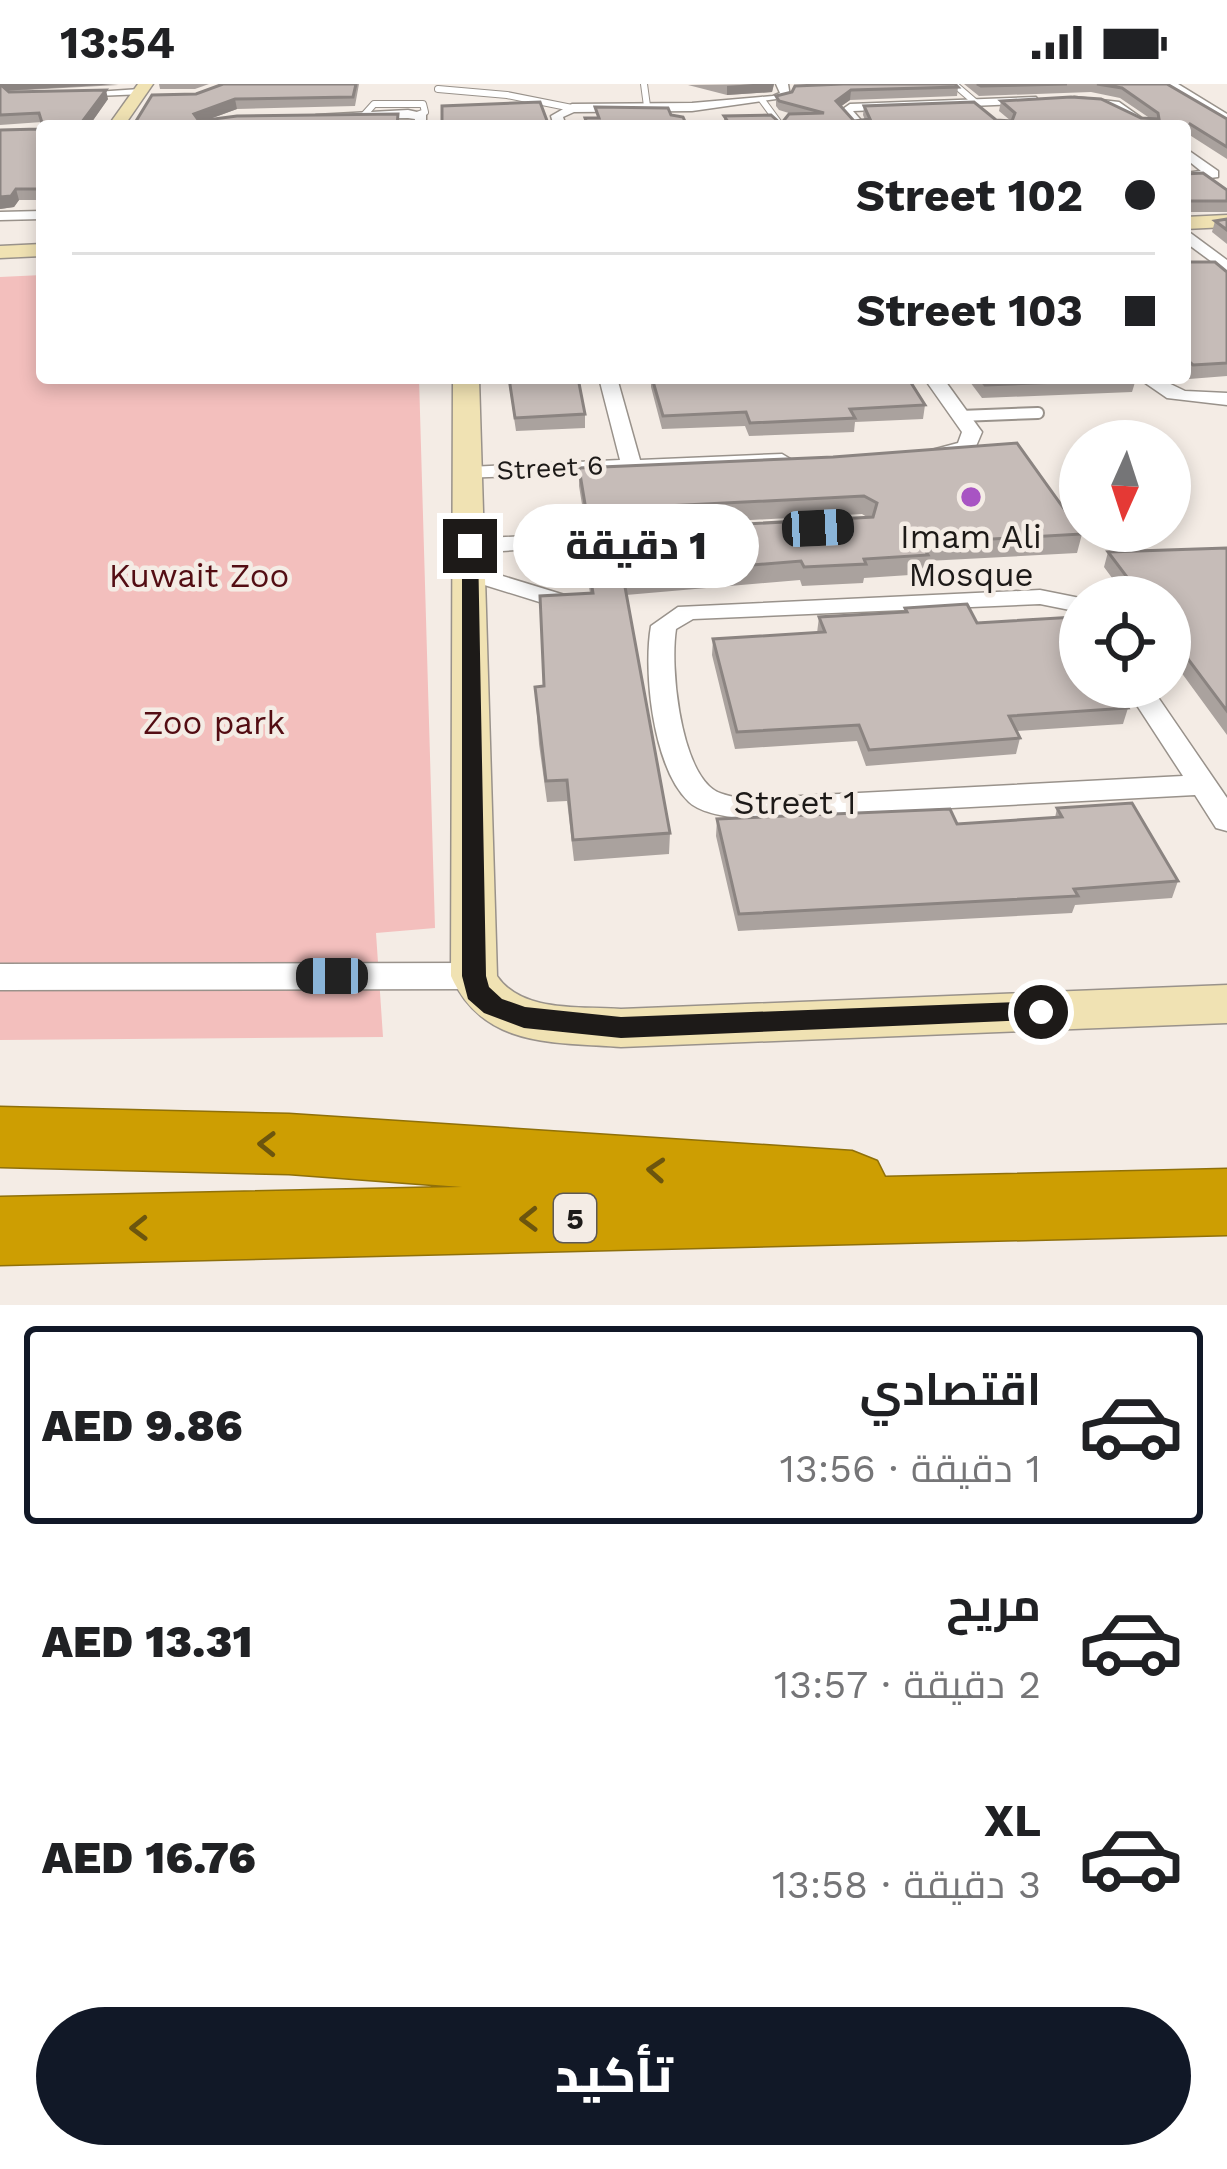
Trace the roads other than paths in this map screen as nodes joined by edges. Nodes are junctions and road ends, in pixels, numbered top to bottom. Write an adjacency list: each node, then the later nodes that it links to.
1 (644, 84): 17 (lane)
2 (954, 84): 15 (lane)
3 (1171, 84): 11 (street)
4 (784, 86): 5 (street); 12 (street)
5 (808, 87)
6 (434, 88): 19 (lane)
7 (145, 93): 8 (street); 24 (street)
8 (58, 94)
9 (421, 94): 16 (lane)
10 (1227, 96): 11 (street)
11 (1191, 97): 23 (street)
12 (762, 100): 18 (street); 29 (lane)
13 (1068, 100): 31 (street)
14 (1045, 101): 15 (street)
15 (975, 102): 21 (street); 30 (street)
16 (406, 104): 20 (lane); 26 (lane)
17 (647, 106): 18 (street); 19 (street)
18 (692, 106): 28 (street)
19 (572, 108): 27 (street)
20 (365, 114): 22 (street); 25 (street)
21 (990, 114)
22 (301, 116)
23 (1227, 119)
24 (121, 120)
25 (411, 120)
26 (419, 120)
27 (558, 120)
28 (700, 120)
29 (777, 120)
30 (854, 120)
31 (1138, 120)
32 (1191, 157): 33 (street)
33 (1191, 176)
34 (1227, 211): 35 (street)
35 (1191, 212)
36 (36, 215): 37 (street)
37 (0, 216)
38 (1227, 221): 39 (street)
39 (1191, 223)
40 (1191, 239): 46 (street)
41 (0, 252): 42 (street)
42 (36, 254)
43 (36, 254): 44 (street)
44 (0, 263)
45 (1191, 263): 46 (street)
46 (1223, 265)
47 (466, 384): 57 (street)
48 (610, 384): 56 (street, Street 6)
49 (936, 384): 53 (street)
50 (1152, 384): 51 (street)
51 (1227, 399)
52 (1038, 413): 53 (lane)
53 (960, 416): 54 (street)
54 (916, 456)
55 (811, 459): 56 (street, Street 6)
56 (632, 464): 57 (street, Street 6)
57 (469, 472): 59 (street)
58 (631, 538): 59 (street)
59 (470, 559): 61 (street); 66 (street)
60 (1059, 601): 63 (street, Street 1)
61 (562, 602)
62 (1152, 708): 63 (street)
63 (1204, 785): 64 (street)
64 (1227, 821)
65 (0, 977): 66 (street)
66 (483, 991): 67 (street)
67 (1227, 1004)
68 (0, 1137): 70 (highway, one-way to 68)
69 (1227, 1202): 70 (highway, 5)
70 (1150, 1204): 71 (highway, 5, one-way to 71)
71 (0, 1231)

